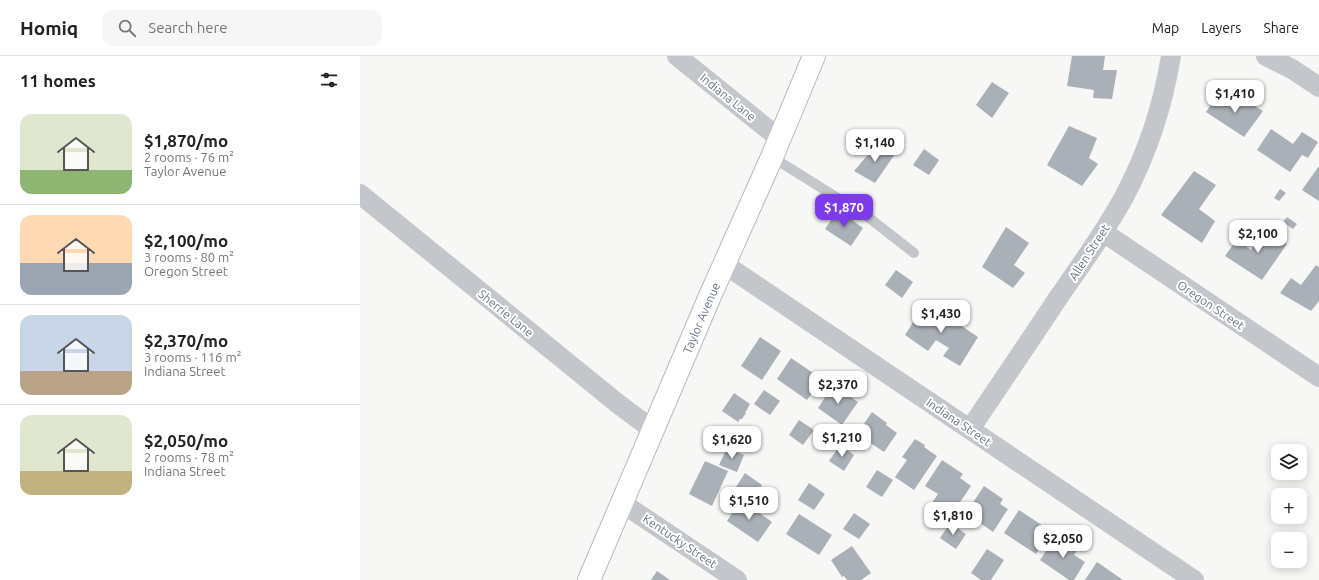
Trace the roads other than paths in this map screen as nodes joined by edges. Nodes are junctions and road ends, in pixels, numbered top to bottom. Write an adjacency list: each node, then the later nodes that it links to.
1 (677, 56): 6 (street, Indiana Lane)
2 (814, 56): 6 (street, Taylor Avenue)
3 (1171, 56): 8 (street, Allen Street)
4 (1266, 56): 5 (street)
5 (1319, 87)
6 (776, 148): 9 (lane); 10 (street, Taylor Avenue)
7 (360, 194): 12 (street, Sherrie Lane)
8 (1103, 232): 11 (street, Oregon Street); 13 (street, Allen Street)
9 (914, 253)
10 (724, 264): 12 (street, Taylor Avenue); 13 (street, Indiana Street)
11 (1319, 377)
12 (653, 430): 14 (street, Taylor Avenue)
13 (970, 430): 17 (street, Indiana Street)
14 (622, 502): 15 (street, Taylor Avenue); 16 (street, Kentucky Street)
15 (589, 580)
16 (737, 580)
17 (1194, 580)

